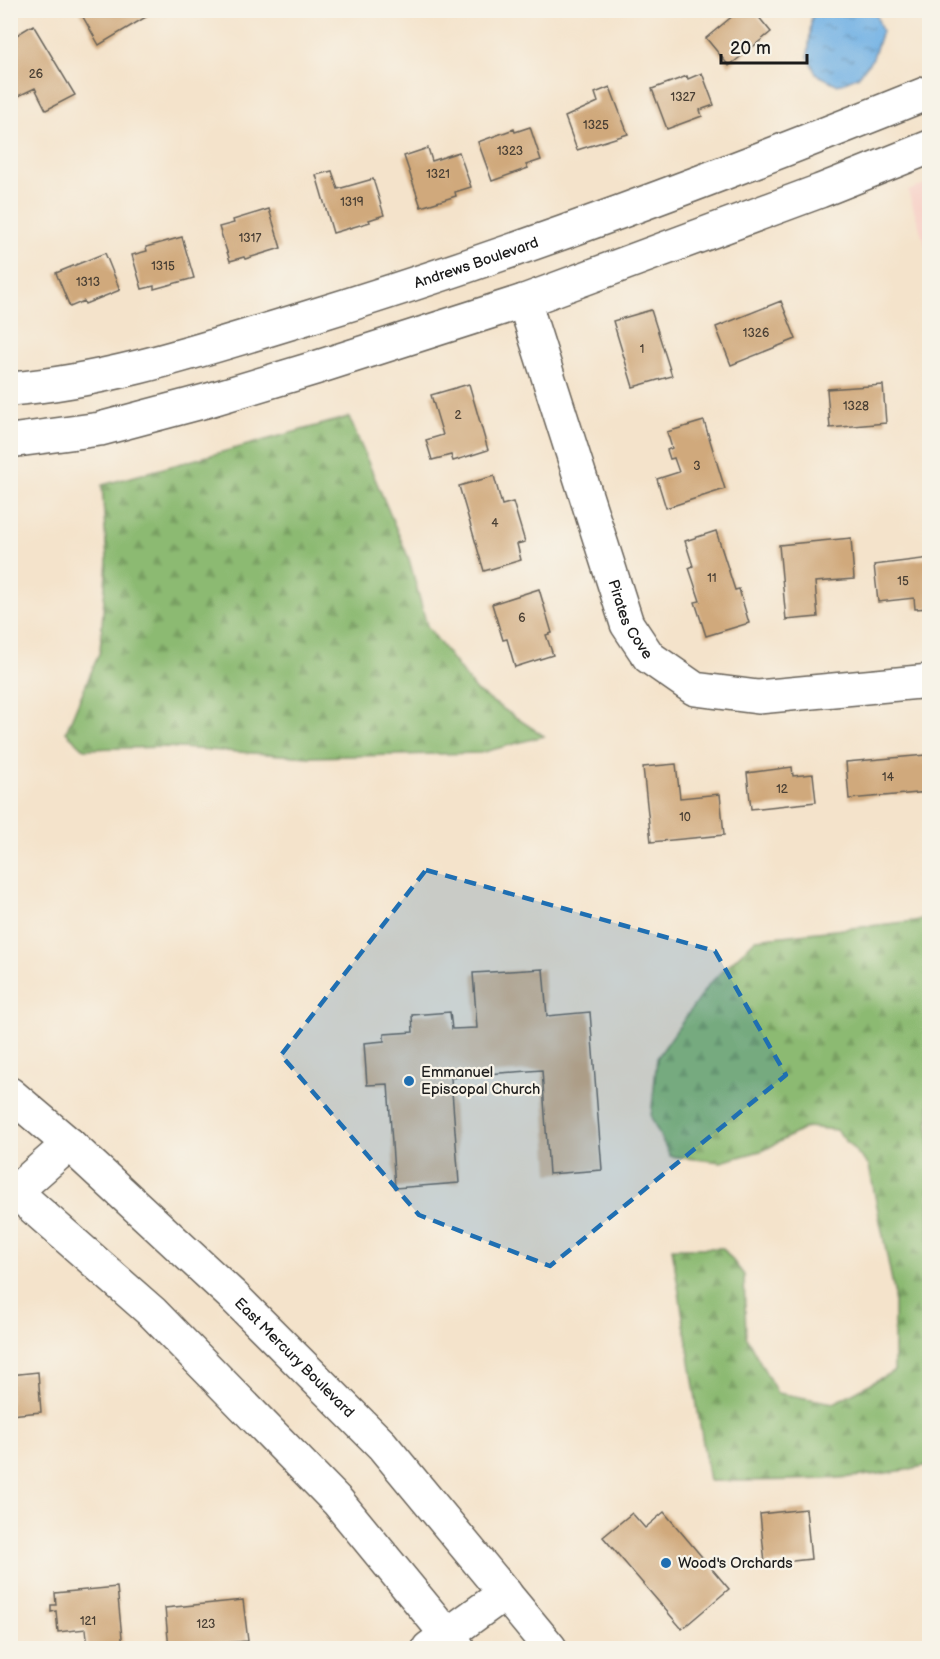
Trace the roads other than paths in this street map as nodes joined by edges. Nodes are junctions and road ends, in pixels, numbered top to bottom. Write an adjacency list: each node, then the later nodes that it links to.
1 (930, 92): 4 (street, Andrews Boulevard)
2 (930, 147): 3 (street)
3 (524, 302): 5 (street); 6 (street, Pirates Cove)
4 (10, 389)
5 (10, 441)
6 (930, 681)
7 (10, 1094): 8 (street, East Mercury Boulevard)
8 (69, 1144): 9 (street); 10 (street, East Mercury Boulevard)
9 (12, 1192): 11 (street)
10 (505, 1593): 11 (street); 12 (street, East Mercury Boulevard)
11 (445, 1644)
12 (550, 1648)

